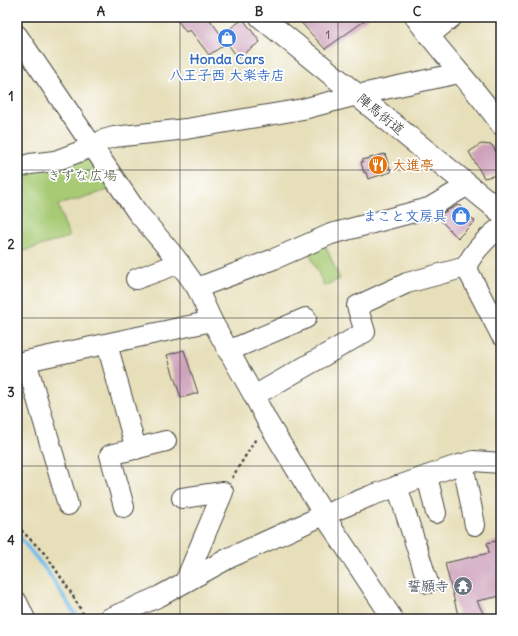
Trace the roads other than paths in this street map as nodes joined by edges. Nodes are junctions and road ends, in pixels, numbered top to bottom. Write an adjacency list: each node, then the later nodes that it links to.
1 (261, 17): 7 (main road, 陣馬街道)
2 (415, 17): 5 (street)
3 (452, 17): 5 (street)
4 (17, 35): 9 (street)
5 (429, 36): 6 (street)
6 (459, 73): 7 (street); 8 (street)
7 (357, 95): 9 (street); 11 (main road, 陣馬街道)
8 (501, 125)
9 (92, 147): 10 (street); 14 (street)
10 (17, 168)
11 (468, 185): 12 (main road, 陣馬街道); 17 (street)
12 (501, 212)
13 (501, 227): 15 (street)
14 (180, 263): 16 (street); 17 (street)
15 (466, 266): 20 (street); 24 (street)
16 (136, 279)
17 (197, 288): 19 (street)
18 (306, 318): 22 (street)
19 (212, 321): 21 (street); 22 (street)
20 (501, 335)
21 (107, 344): 23 (street); 26 (street)
22 (228, 351): 24 (street)
23 (22, 362): 32 (street)
24 (254, 396): 35 (street)
25 (166, 441): 26 (street)
26 (136, 449): 33 (street)
27 (501, 463): 28 (street)
28 (463, 464): 29 (street); 36 (street)
29 (427, 476): 30 (street); 34 (street)
30 (397, 486): 35 (street); 38 (street)
31 (182, 498): 37 (street)
32 (68, 505)
33 (124, 506)
34 (436, 513)
35 (324, 515): 37 (street); 42 (street)
36 (475, 525)
37 (185, 582): 41 (street)
38 (428, 583)
39 (17, 602): 40 (street)
40 (24, 619)
41 (108, 619)
42 (392, 619)

